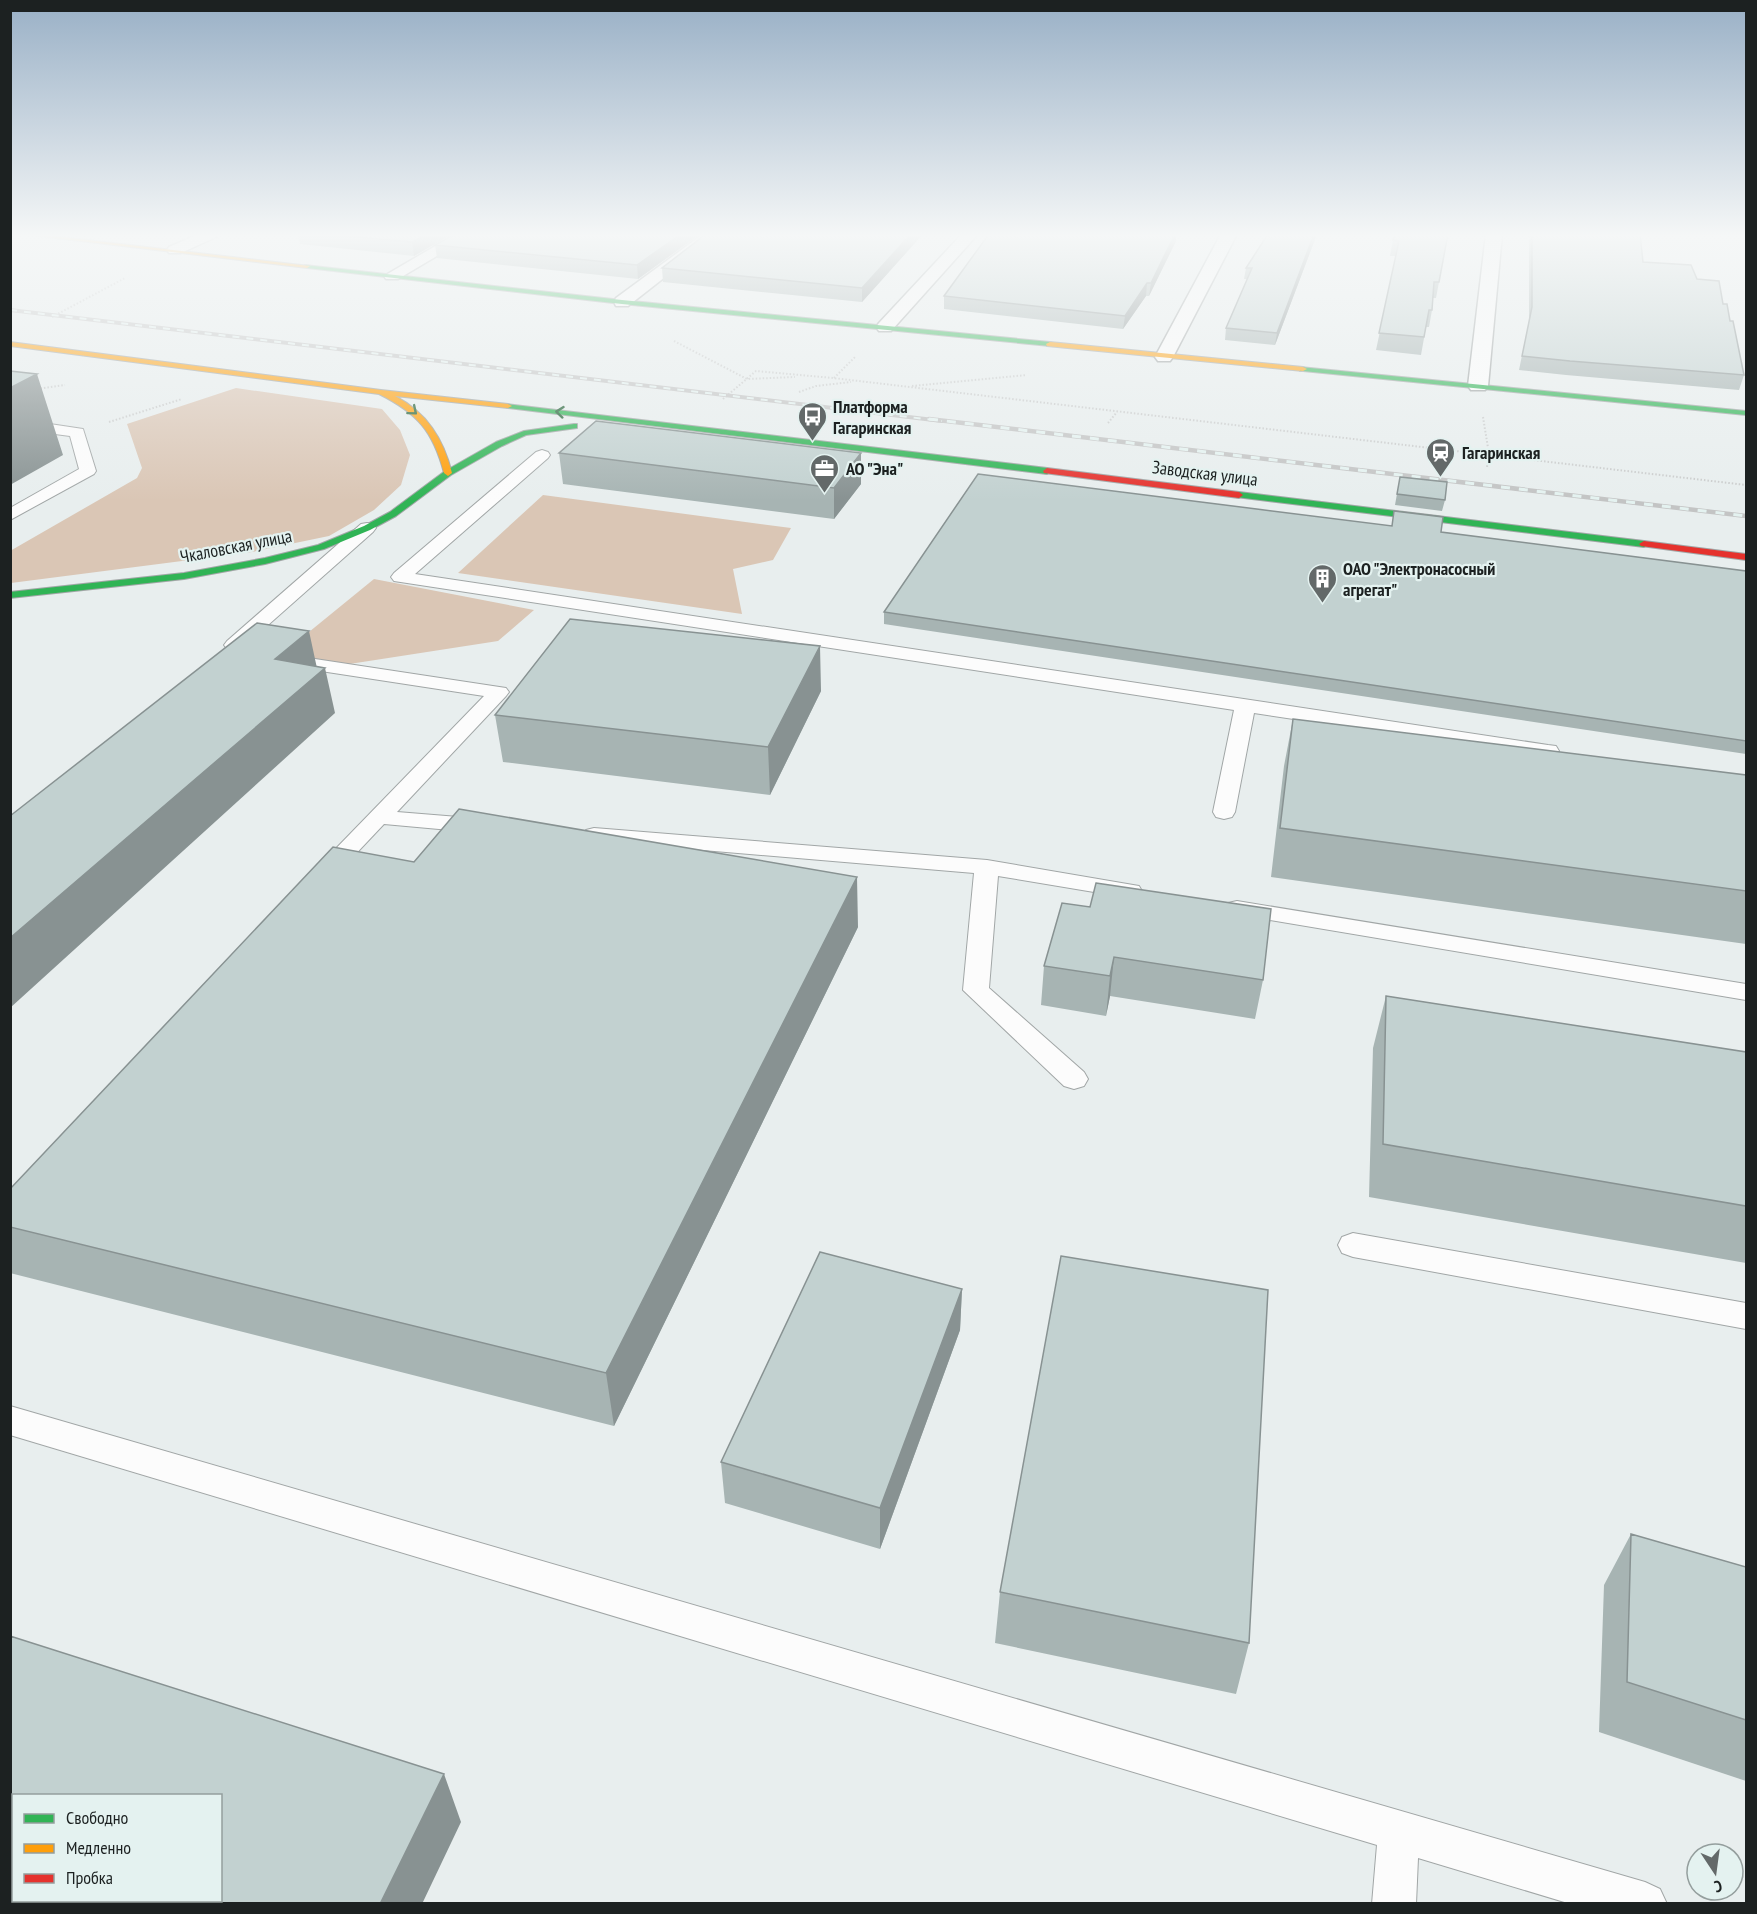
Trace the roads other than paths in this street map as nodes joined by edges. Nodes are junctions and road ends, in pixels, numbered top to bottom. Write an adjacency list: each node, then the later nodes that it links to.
1 (846, 323): 5 (street)
2 (888, 323): 5 (street)
3 (1182, 323): 7 (street)
4 (1485, 323): 8 (street)
5 (885, 327): 7 (street)
6 (10, 344): 9 (street)
7 (1164, 357): 8 (street)
8 (1478, 386): 11 (street)
9 (381, 392): 10 (street); 14 (street, one-way to 14)
10 (504, 406): 13 (street, one-way to 10); 14 (street); 15 (street)
11 (1746, 413)
12 (10, 423): 20 (lane)
13 (660, 423): 15 (street); 22 (street, Заводская улица)
14 (433, 432): 16 (street); 19 (street)
15 (520, 435): 17 (street); 19 (street, Чкаловская улица)
16 (450, 440)
17 (474, 441)
18 (542, 454): 24 (lane)
19 (448, 473): 21 (street, Чкаловская улица)
20 (10, 515)
21 (367, 528): 23 (street, Чкаловская улица); 27 (lane)
22 (1746, 557)
23 (10, 595)
24 (1245, 705): 25 (lane); 26 (lane)
25 (1571, 755)
26 (1224, 812)
27 (378, 817): 28 (lane); 31 (lane)
28 (510, 828)
29 (569, 833): 30 (lane)
30 (987, 867): 32 (lane); 35 (lane)
31 (313, 885)
32 (1150, 894)
33 (1209, 904): 34 (lane)
34 (1746, 992)
35 (1074, 1078)
36 (1353, 1245): 37 (lane)
37 (1746, 1316)
38 (10, 1420): 39 (lane)
39 (1400, 1832): 40 (lane); 41 (lane)
40 (1394, 1904)
41 (1645, 1904)

